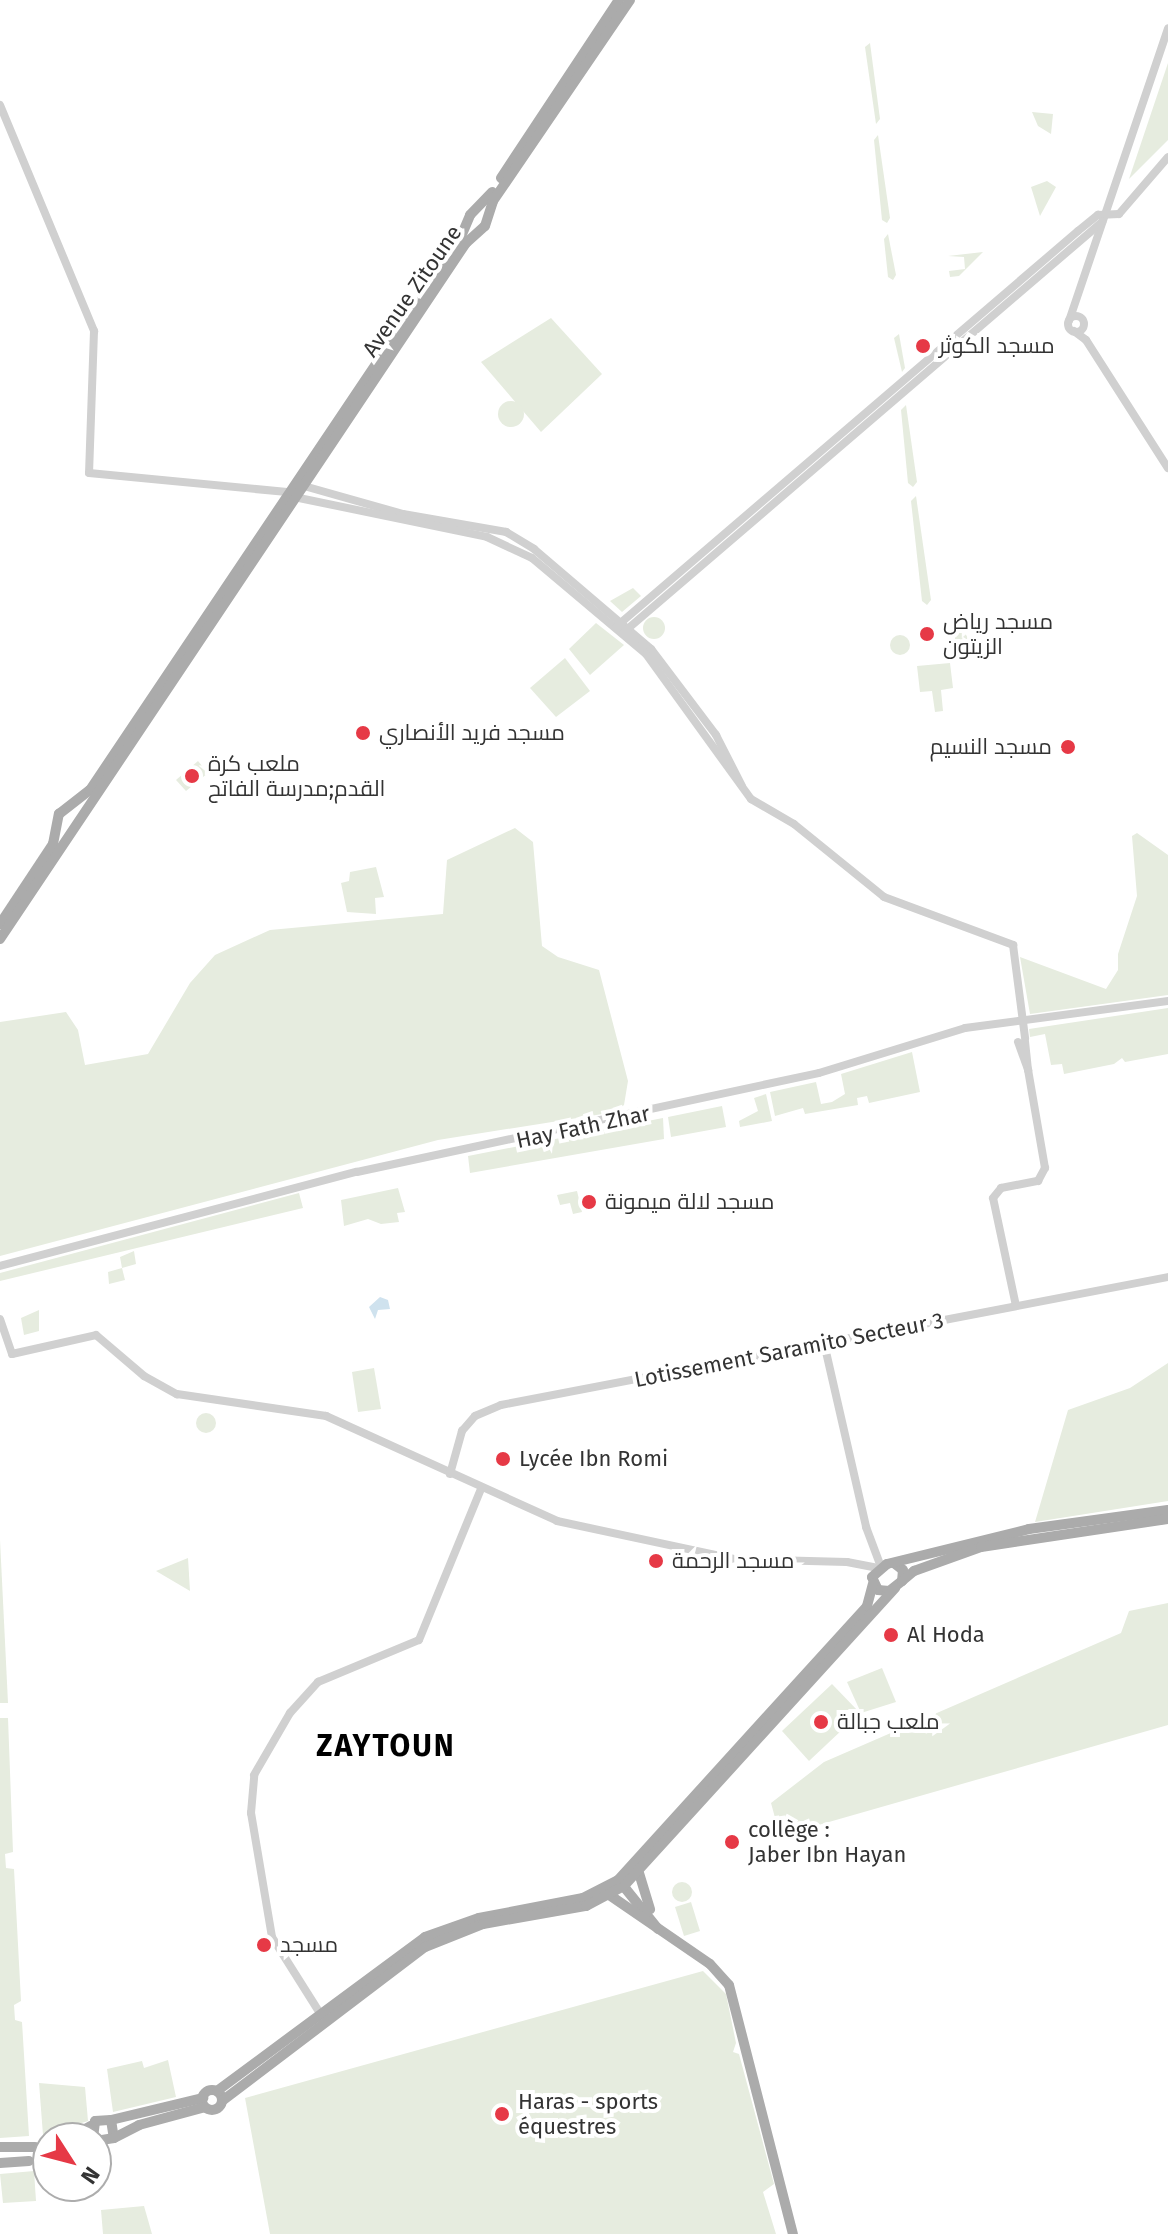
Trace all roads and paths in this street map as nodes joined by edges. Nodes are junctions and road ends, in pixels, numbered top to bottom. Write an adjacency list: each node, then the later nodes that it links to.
1 (619, 0): 6 (main road, Avenue Zitoune)
2 (630, 0): 10 (main road, Avenue Zitoune)
3 (1168, 28): 7 (street)
4 (0, 105): 14 (street)
5 (1168, 157): 7 (street)
6 (477, 212): 8 (main road, Avenue Zitoune); 10 (main road)
7 (1105, 212): 9 (street); 15 (street)
8 (468, 222): 10 (main road); 14 (main road, Avenue Zitoune)
9 (1102, 222): 11 (street); 15 (street)
10 (483, 225): 14 (main road, Avenue Zitoune)
11 (1074, 303): 12 (street); 12 (street)
12 (1079, 325): 13 (street)
13 (1168, 468)
14 (297, 491): 15 (street); 16 (main road, Avenue Zitoune); 18 (main road, Avenue Zitoune)
15 (624, 626): 22 (street)
16 (68, 808): 17 (main road, Avenue Zitoune); 18 (main road)
17 (58, 823): 18 (main road); 19 (main road)
18 (78, 826): 20 (main road, Avenue Zitoune)
19 (0, 924)
20 (0, 939)
21 (1168, 1001): 22 (street, Hay Fath Zhar)
22 (1020, 1022): 23 (street, Hay Fath Zhar); 25 (street)
23 (0, 1266)
24 (1168, 1277): 25 (street, Lotissement Saramito Secteur 3)
25 (1016, 1306): 27 (street, Lotissement Saramito Secteur 3)
26 (2, 1323): 28 (street)
27 (824, 1343): 28 (street, Lotissement Saramito Secteur 3); 33 (street)
28 (450, 1474): 29 (street)
29 (481, 1489): 34 (street); 43 (street)
30 (1168, 1510): 32 (main road)
31 (1168, 1519): 32 (main road)
32 (1102, 1522): 35 (main road); 37 (main road)
33 (871, 1546): 34 (street); 35 (street)
34 (852, 1562): 35 (street); 36 (street)
35 (886, 1565): 36 (main road); 37 (main road)
36 (873, 1583): 37 (main road); 39 (main road)
37 (898, 1584): 38 (main road)
38 (639, 1873): 39 (main road); 41 (main road)
39 (621, 1883): 40 (main road); 41 (main road)
40 (606, 1893): 42 (main road); 43 (main road)
41 (654, 1919): 42 (main road)
42 (659, 1930): 53 (main road)
43 (324, 2019): 44 (main road)
44 (220, 2096): 45 (main road); 45 (main road)
45 (204, 2103): 46 (main road); 48 (main road)
46 (111, 2120): 47 (main road); 48 (main road)
47 (100, 2122)
48 (114, 2138)
49 (32, 2146): 50 (main road)
50 (0, 2147)
51 (32, 2160): 52 (main road)
52 (0, 2163)
53 (793, 2234)

